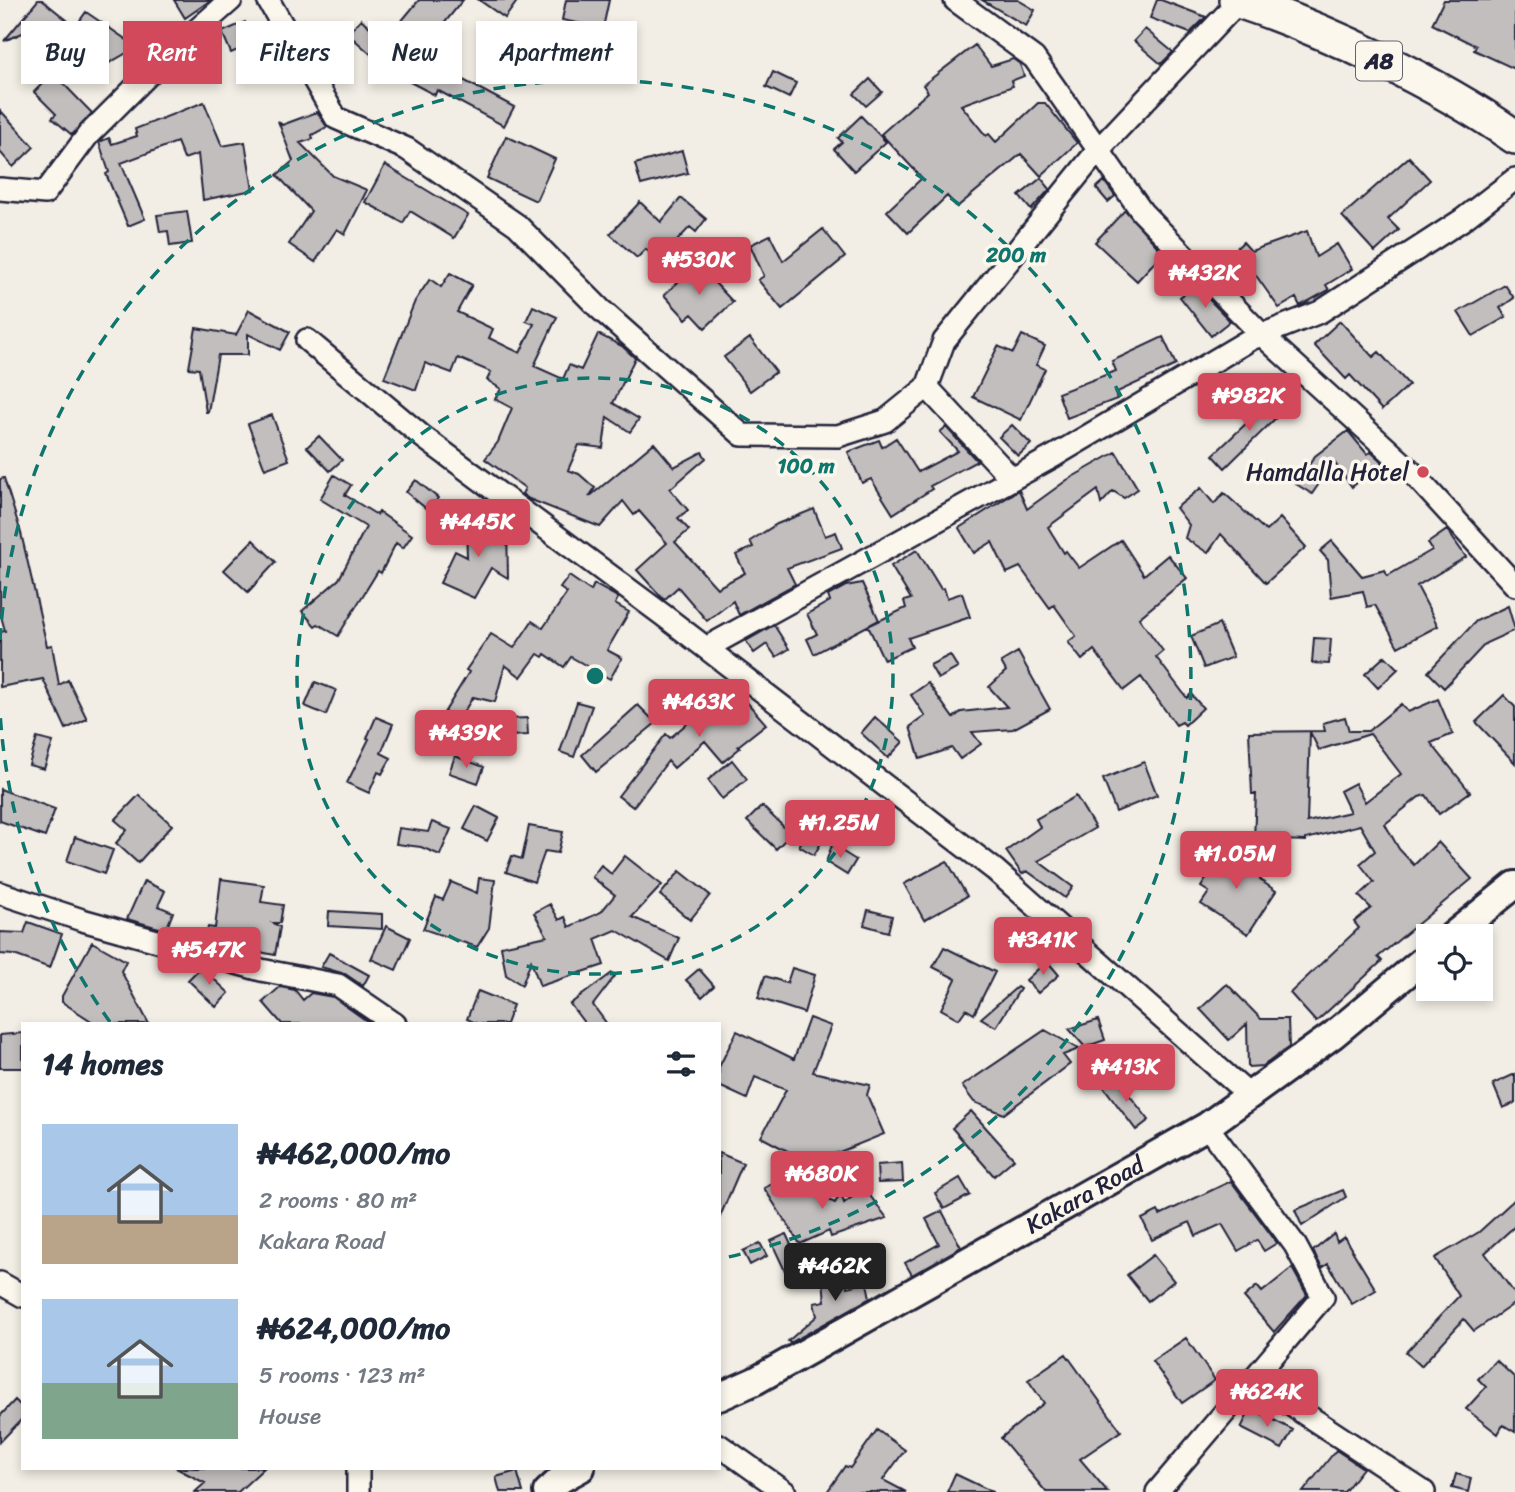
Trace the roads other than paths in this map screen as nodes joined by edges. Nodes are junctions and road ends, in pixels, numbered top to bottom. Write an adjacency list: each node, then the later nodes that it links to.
1 (231, 0): 8 (street)
2 (268, 0): 11 (street)
3 (955, 0): 6 (street)
4 (1237, 0): 5 (main road, A8); 6 (street)
5 (1515, 137)
6 (1099, 149): 9 (street); 11 (street)
7 (1515, 179): 9 (street)
8 (0, 189)
9 (1262, 335): 12 (street); 13 (street)
10 (307, 340): 14 (street)
11 (927, 387): 12 (street)
12 (1012, 479): 14 (street)
13 (1515, 585)
14 (706, 648): 20 (street)
15 (1515, 885): 17 (street)
16 (0, 893): 19 (street)
17 (1467, 924)
18 (1416, 966): 20 (street, Kakara Road)
19 (392, 1022)
20 (1250, 1097): 21 (street, Kakara Road)
21 (1207, 1126): 24 (street); 25 (street, Kakara Road)
22 (0, 1283): 23 (street)
23 (21, 1295)
24 (1253, 1380): 32 (street); 33 (street)
25 (721, 1396)
26 (721, 1446): 31 (street)
27 (358, 1470): 29 (street)
28 (577, 1470): 30 (street)
29 (358, 1492)
30 (547, 1492)
31 (785, 1492)
32 (1157, 1492)
33 (1424, 1492)

